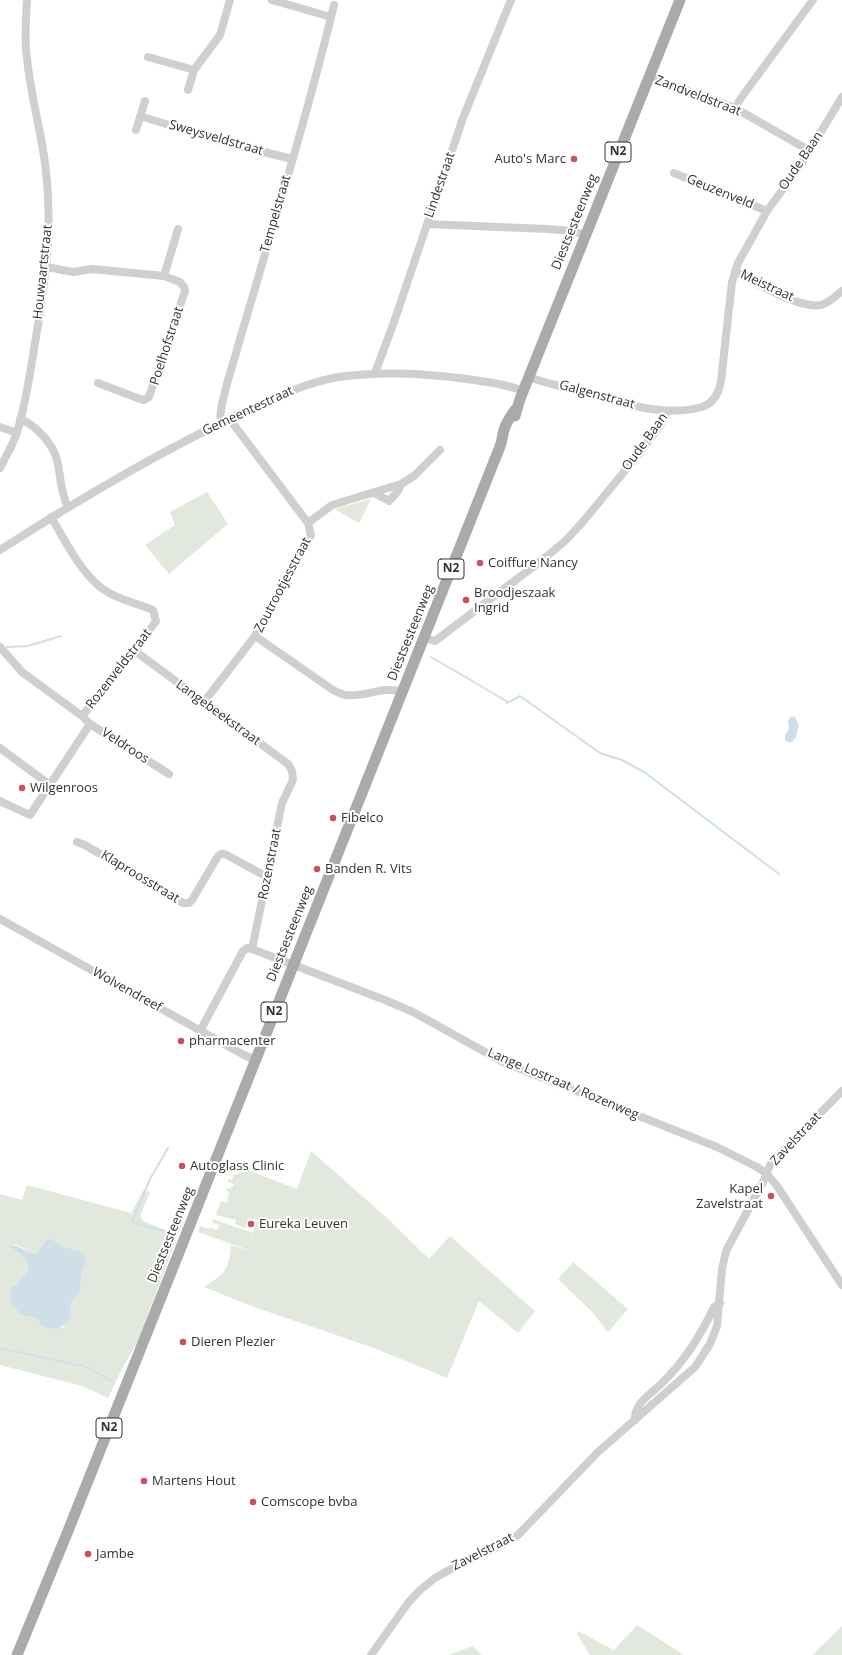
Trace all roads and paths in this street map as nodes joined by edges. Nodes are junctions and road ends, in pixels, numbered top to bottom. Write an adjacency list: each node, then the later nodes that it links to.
1 (27, 0): 25 (street, Houwaartstraat)
2 (230, 0): 10 (street)
3 (272, 0): 8 (street)
4 (511, 0): 22 (street, Lindestraat)
5 (680, 0): 11 (main road, Diestsesteenweg / N2)
6 (813, 0): 15 (street)
7 (334, 5): 8 (street, Tempelstraat)
8 (331, 18): 19 (street, Tempelstraat)
9 (148, 56): 10 (street)
10 (194, 70): 12 (street)
11 (649, 76): 15 (street, Zandveldstraat); 24 (main road, Diestsesteenweg / N2)
12 (188, 90)
13 (842, 97): 18 (street, Oude Baan)
14 (145, 101): 16 (street)
15 (735, 108): 18 (street, Zandveldstraat)
16 (140, 116): 17 (street); 19 (street, Sweysveldstraat)
17 (136, 130)
18 (810, 151): 21 (street, Oude Baan)
19 (292, 159): 35 (street, Tempelstraat)
20 (674, 172): 21 (street, Geuzenveld)
21 (767, 211): 26 (street, Oude Baan)
22 (427, 224): 24 (street); 29 (street, Lindestraat)
23 (178, 229): 27 (street)
24 (585, 235): 30 (main road, Diestsesteenweg / N2)
25 (47, 267): 27 (street, Poelhofstraat); 34 (street, Houwaartstraat)
26 (735, 271): 28 (street, Meistraat); 33 (street, Oude Baan)
27 (164, 276): 31 (street, Poelhofstraat)
28 (842, 291)
29 (375, 373): 32 (street, Gemeentestraat); 35 (street, Gemeentestraat)
30 (528, 377): 32 (main road, Diestsesteenweg / N2); 33 (street, Galgenstraat)
31 (98, 383)
32 (523, 390): 47 (main road, Diestsesteenweg / N2)
33 (666, 411): 47 (street, Oude Baan)
34 (20, 419): 37 (street, Houwaartstraat); 42 (street)
35 (225, 421): 42 (street, Gemeentestraat); 44 (street, Zoutrootjesstraat)
36 (0, 427): 37 (street)
37 (16, 433): 39 (street, Houwaartstraat)
38 (440, 450): 40 (street)
39 (0, 468)
40 (402, 484): 41 (street); 41 (street)
41 (374, 493): 44 (street)
42 (68, 507): 43 (street, Gemeentestraat)
43 (51, 517): 45 (street, Gemeentestraat); 49 (street, Rozenveldstraat)
44 (308, 523): 46 (street, Zoutrootjesstraat)
45 (0, 550)
46 (255, 636): 50 (street, Zoutrootjesstraat); 51 (street)
47 (424, 638): 50 (main road, Diestsesteenweg / N2)
48 (0, 647): 52 (street, Rozenveldstraat)
49 (135, 651): 51 (street, Langebeekstraat); 52 (street, Rozenveldstraat)
50 (402, 692): 63 (main road, Diestsesteenweg / N2)
51 (204, 702): 56 (street, Langebeekstraat)
52 (82, 716): 53 (street, Veldroos)
53 (90, 724): 55 (street, Veldroos); 57 (street)
54 (0, 748): 57 (street)
55 (169, 774)
56 (292, 780): 60 (street, Rozenstraat)
57 (50, 784): 58 (street)
58 (0, 801)
59 (77, 842): 60 (street, Klaproosstraat)
60 (267, 877): 62 (street, Rozenstraat)
61 (0, 919): 64 (street, Wolvendreef)
62 (252, 949): 63 (street); 64 (street)
63 (294, 964): 65 (main road, Diestsesteenweg / N2); 67 (street, Lange Lostraat / Rozenweg)
64 (200, 1031): 65 (street, Wolvendreef)
65 (255, 1060): 71 (main road, Diestsesteenweg / N2)
66 (842, 1091): 67 (street, Zavelstraat)
67 (767, 1174): 68 (street); 69 (street, Zavelstraat)
68 (842, 1285)
69 (720, 1303): 70 (street, Zavelstraat); 70 (street, Zavelstraat)
70 (635, 1420): 74 (street, Zavelstraat)
71 (51, 1571): 72 (main road, Diestsesteenweg / N2); 73 (main road, Diestsesteenweg / N2)
72 (17, 1655)
73 (24, 1655)
74 (371, 1655)

